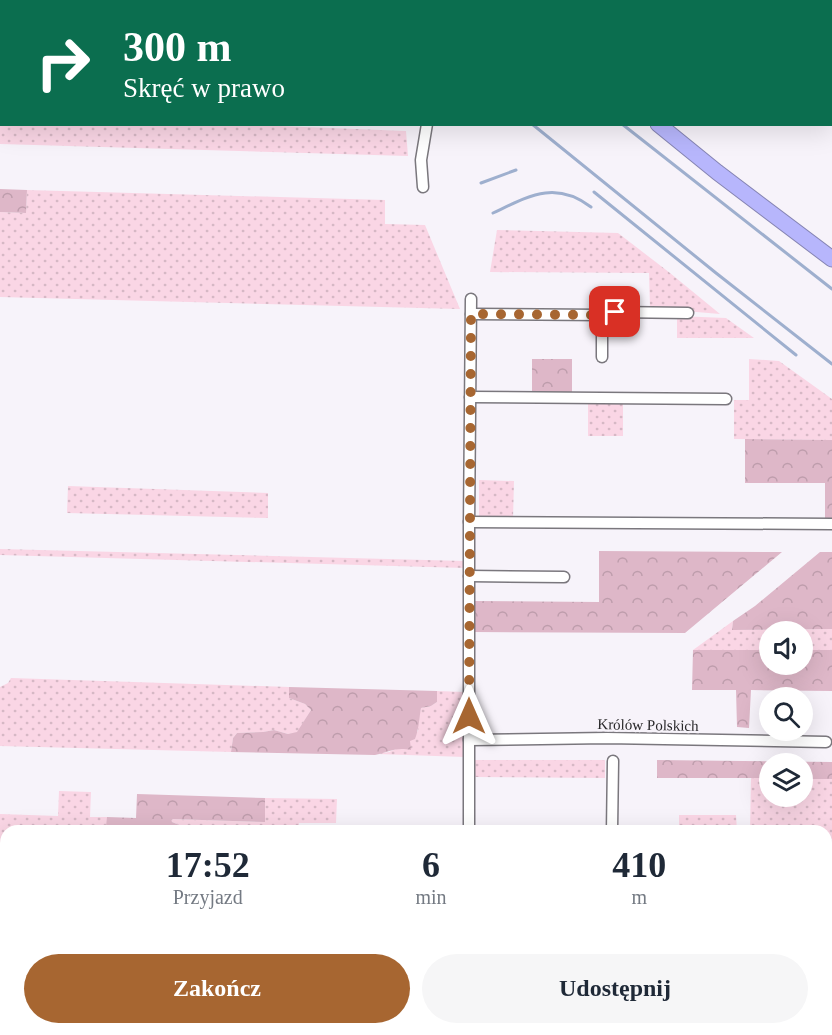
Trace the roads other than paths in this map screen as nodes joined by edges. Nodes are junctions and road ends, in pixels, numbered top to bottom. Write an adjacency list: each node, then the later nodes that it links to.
1 (427, 126): 3 (street)
2 (660, 126): 4 (highway)
3 (423, 187)
4 (832, 260)
5 (471, 299): 7 (street)
6 (688, 313): 8 (street)
7 (471, 314): 8 (street); 10 (street)
8 (602, 315): 9 (street)
9 (602, 357)
10 (470, 397): 11 (street); 12 (street)
11 (726, 399)
12 (469, 522): 13 (street); 14 (street)
13 (832, 524)
14 (469, 576): 15 (street); 16 (street)
15 (564, 577)
16 (469, 740): 17 (street, Królów Polskich); 19 (street)
17 (826, 742)
18 (613, 761): 20 (street)
19 (469, 825)
20 (612, 825)

